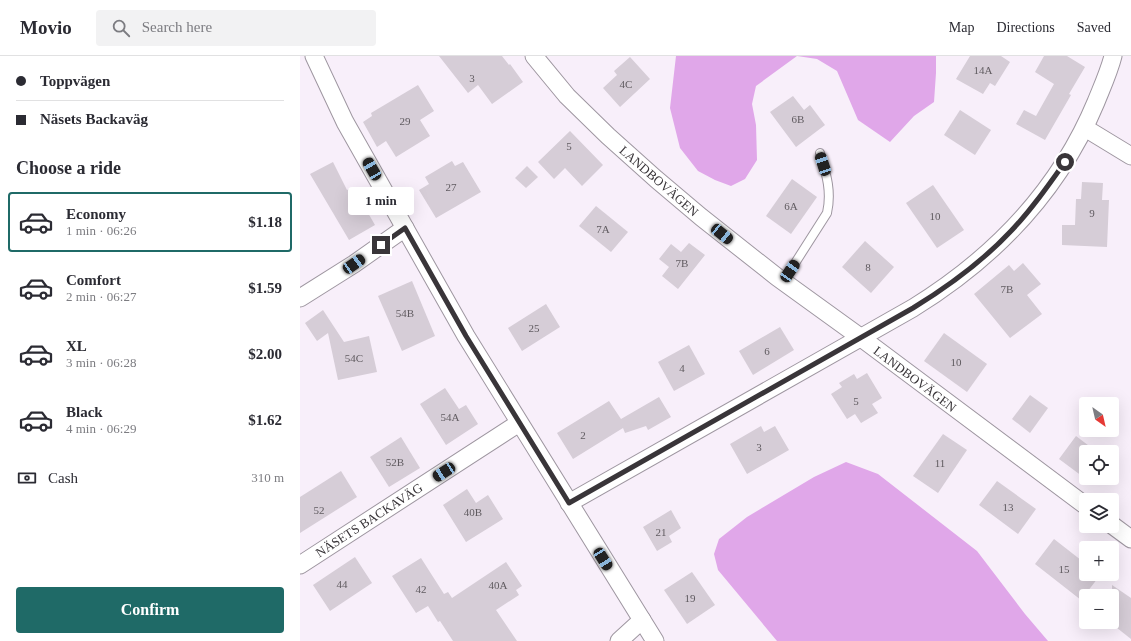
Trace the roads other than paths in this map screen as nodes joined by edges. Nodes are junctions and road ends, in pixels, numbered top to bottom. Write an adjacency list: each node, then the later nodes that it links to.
1 (314, 56): 7 (street)
2 (534, 56): 8 (street, LANDBOVÄGEN)
3 (1112, 56): 4 (street)
4 (1085, 128): 6 (street); 10 (street)
5 (820, 153): 8 (lane)
6 (1131, 156)
7 (405, 228): 9 (street); 11 (street)
8 (783, 282): 10 (street, LANDBOVÄGEN)
9 (300, 298)
10 (860, 337): 12 (street, LANDBOVÄGEN); 13 (street)
11 (519, 423): 13 (street); 16 (street, NÄSETS BACKAVÄG)
12 (1079, 501)
13 (569, 503): 17 (street)
14 (1119, 530): 15 (street)
15 (1131, 539)
16 (300, 565)
17 (642, 620): 18 (street); 19 (street)
18 (619, 641)
19 (655, 641)

